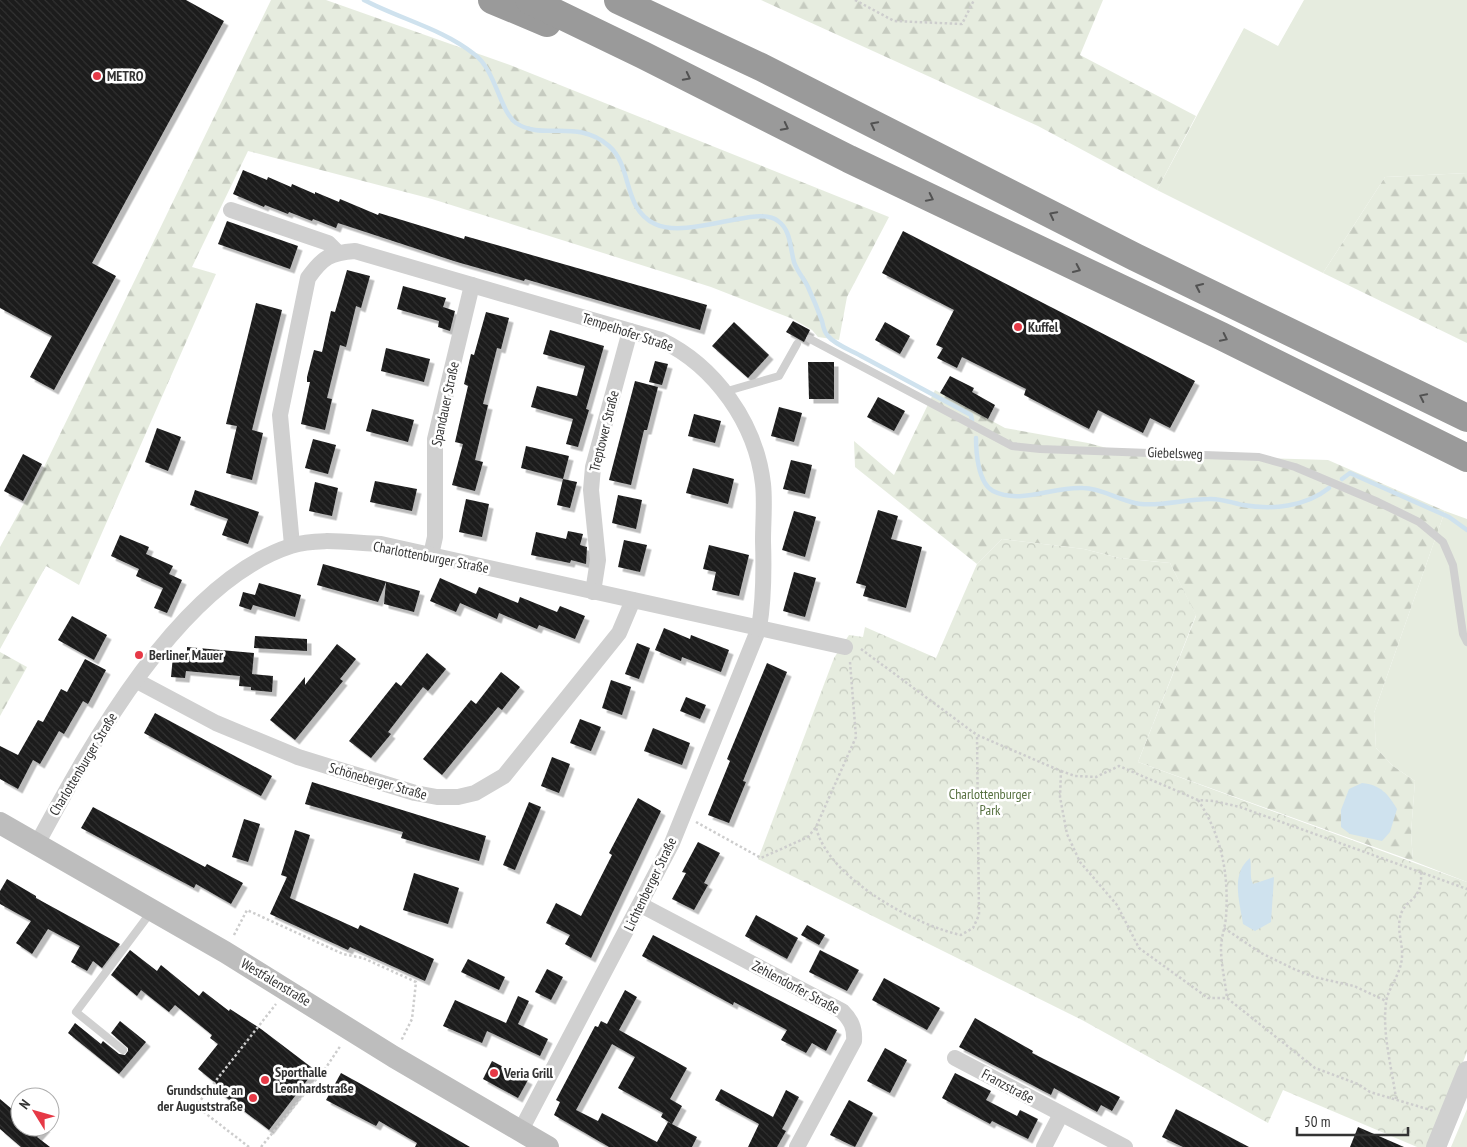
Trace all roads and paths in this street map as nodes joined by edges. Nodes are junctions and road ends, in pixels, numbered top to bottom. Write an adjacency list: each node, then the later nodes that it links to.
1 (492, 0): 7 (highway)
2 (529, 0): 7 (highway)
3 (618, 0): 8 (highway)
4 (650, 0): 8 (highway)
5 (855, 0): 6 (path)
6 (974, 0)
7 (643, 55): 17 (highway, one-way to 17)
8 (761, 67): 16 (highway, one-way to 8)
9 (231, 210): 10 (street, Tempelhofer Straße)
10 (337, 252): 11 (street, Tempelhofer Straße); 18 (street)
11 (472, 285): 12 (street, Tempelhofer Straße); 19 (street, Spandauer Straße)
12 (630, 331): 15 (street, Tempelhofer Straße); 20 (street, Treptower Straße)
13 (810, 339): 23 (lane, Giebelsweg)
14 (797, 344): 15 (lane)
15 (724, 392): 22 (street, Tempelhofer Straße)
16 (1467, 418)
17 (1467, 458)
18 (292, 545): 19 (street, Charlottenburger Straße); 25 (street, Charlottenburger Straße)
19 (431, 555): 20 (street, Charlottenburger Straße)
20 (593, 592): 21 (street, Charlottenburger Straße)
21 (633, 600): 22 (street, Charlottenburger Straße); 25 (street, Schöneberger Straße)
22 (759, 628): 24 (street, Charlottenburger Straße); 29 (street, Lichtenberger Straße)
23 (1467, 642)
24 (847, 647): 26 (path); 31 (path)
25 (136, 681): 32 (street, Charlottenburger Straße)
26 (977, 735): 27 (path); 31 (path)
27 (1061, 771): 28 (path); 40 (path)
28 (1198, 800): 33 (path); 37 (path)
29 (683, 815): 31 (path); 35 (street, Lichtenberger Straße)
30 (0, 824): 32 (main road, Westfalenstraße)
31 (816, 827)
32 (36, 844): 36 (main road, Westfalenstraße)
33 (1420, 872): 34 (path); 41 (path)
34 (1467, 890)
35 (641, 905): 50 (street, Lichtenberger Straße); 54 (street, Zehlendorfer Straße)
36 (152, 910): 38 (main road, Westfalenstraße); 43 (lane)
37 (1224, 928): 40 (path); 41 (path)
38 (225, 952): 39 (main road, Westfalenstraße); 44 (path)
39 (288, 989): 42 (main road, Westfalenstraße); 51 (path)
40 (1227, 998): 47 (path)
41 (1386, 1001): 47 (path)
42 (352, 1029): 44 (main road, Westfalenstraße); 52 (path)
43 (123, 1050)
44 (394, 1057): 50 (main road, Westfalenstraße)
45 (955, 1058): 48 (street, Franzstraße)
46 (1467, 1071): 49 (street)
47 (1396, 1098): 49 (path)
48 (1062, 1114): 55 (street); 56 (street, Franzstraße)
49 (1449, 1117): 57 (street)
50 (522, 1130): 53 (main road, Westfalenstraße)
51 (249, 1147)
52 (261, 1147)
53 (548, 1147)
54 (797, 1147)
55 (1044, 1147)
56 (1124, 1147)
57 (1436, 1147)

